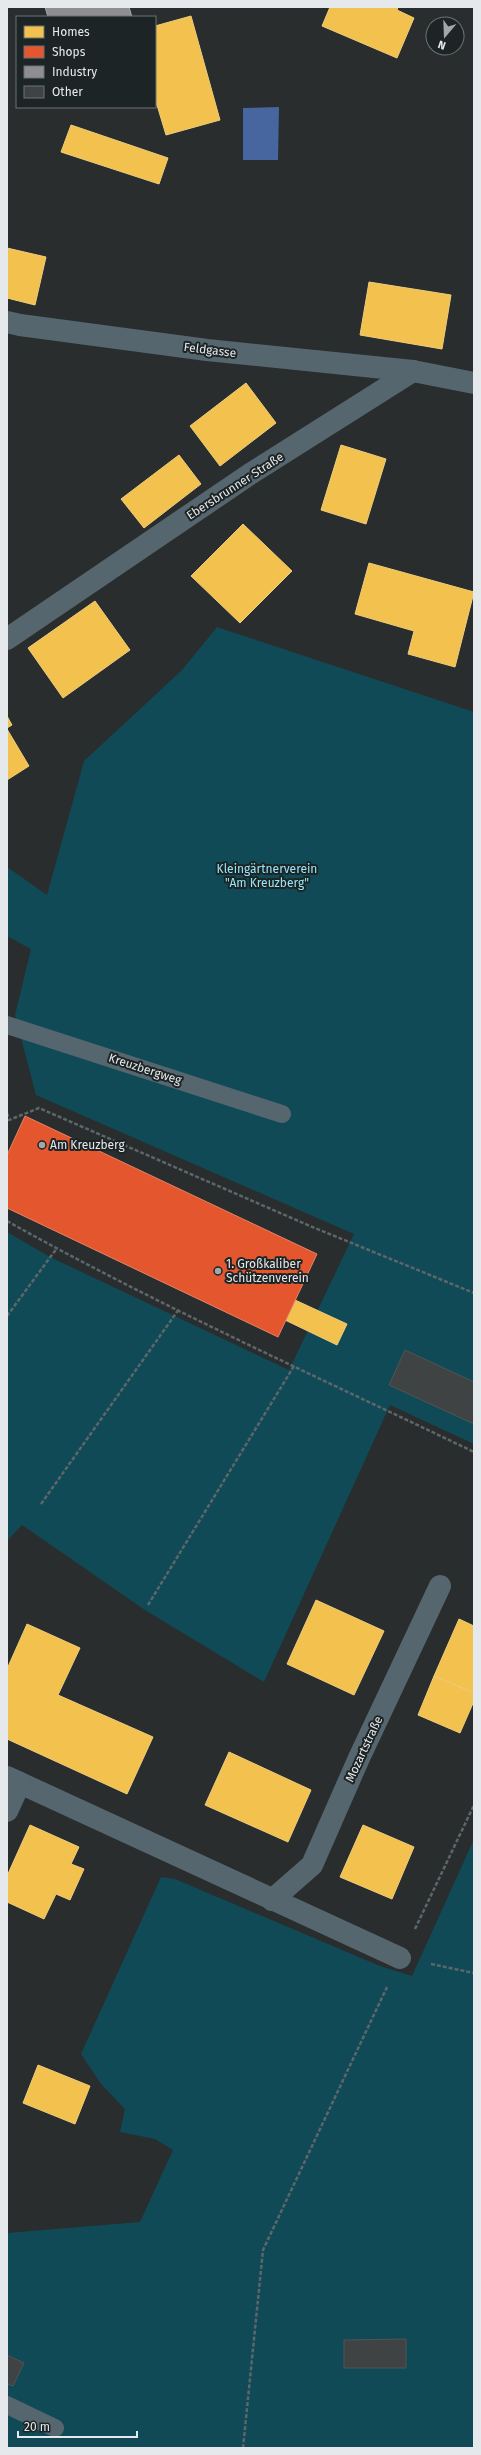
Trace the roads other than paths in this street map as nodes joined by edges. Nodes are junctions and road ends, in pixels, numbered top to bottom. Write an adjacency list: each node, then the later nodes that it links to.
1 (7, 322): 2 (street, Feldgasse)
2 (413, 371): 3 (street); 4 (street, Ebersbrunner Straße)
3 (474, 383)
4 (7, 639)
5 (7, 1025): 6 (lane, Kreuzbergweg)
6 (282, 1114)
7 (440, 1586): 10 (street, Mozartstraße)
8 (14, 1780): 9 (street); 10 (street)
9 (7, 1811)
10 (272, 1900): 11 (street)
11 (400, 1958)
12 (7, 2405): 13 (lane)
13 (54, 2428)

